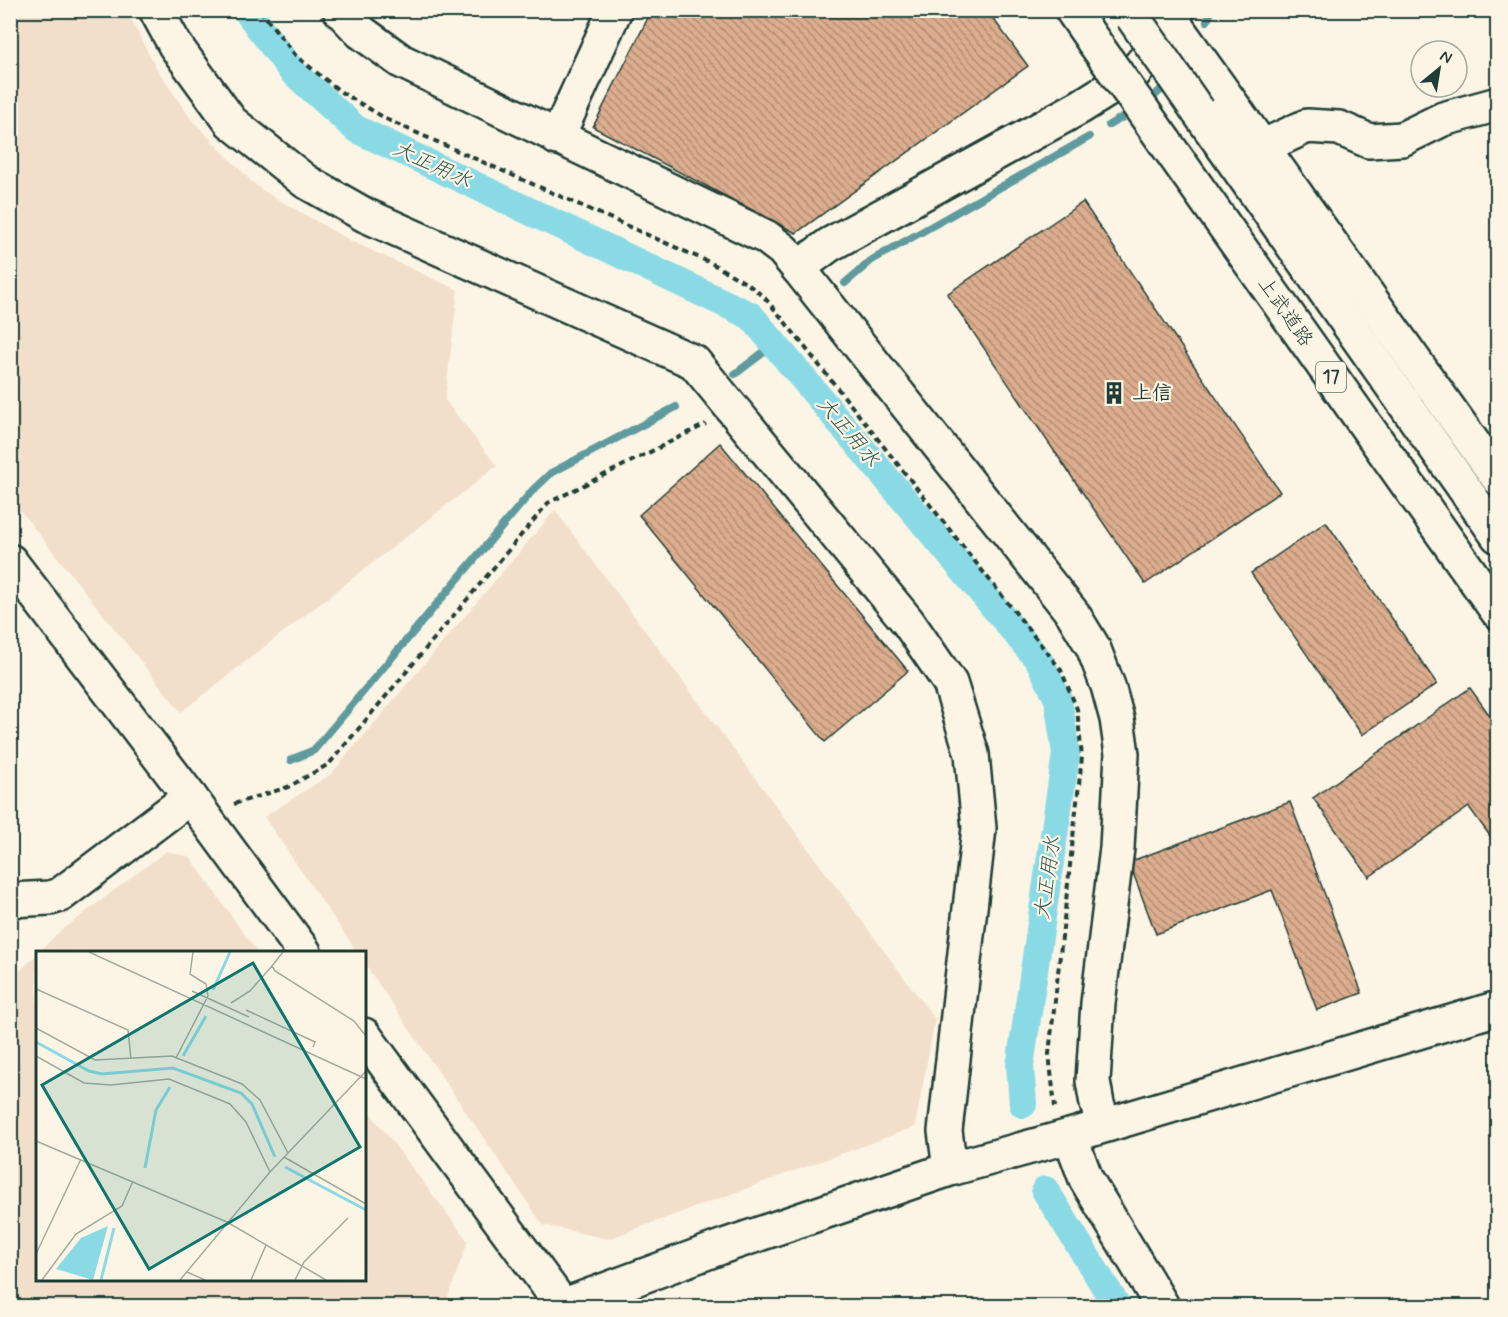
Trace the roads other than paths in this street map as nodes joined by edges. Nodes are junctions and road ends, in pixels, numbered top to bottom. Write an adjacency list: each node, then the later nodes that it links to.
1 (156, 10): 22 (main road)
2 (340, 10): 8 (main road)
3 (615, 10): 8 (main road)
4 (1072, 10): 14 (main road, 上武道路 / 17, bridge)
5 (1130, 13): 12 (main road, 17, bridge)
6 (1175, 16): 9 (main road); 10 (main road)
7 (1497, 104): 9 (main road)
8 (557, 138): 10 (main road)
9 (1262, 147): 11 (main road)
10 (798, 268): 20 (main road)
11 (1497, 478)
12 (1497, 536)
13 (10, 561): 15 (main road)
14 (1497, 612)
15 (190, 797): 16 (main road); 17 (main road)
16 (10, 900)
17 (303, 951)
18 (1497, 1008): 20 (main road)
19 (366, 1038): 23 (main road)
20 (1104, 1125): 21 (main road)
21 (1070, 1136): 22 (main road); 24 (main road)
22 (950, 1169): 23 (main road)
23 (563, 1306)
24 (1162, 1306)

